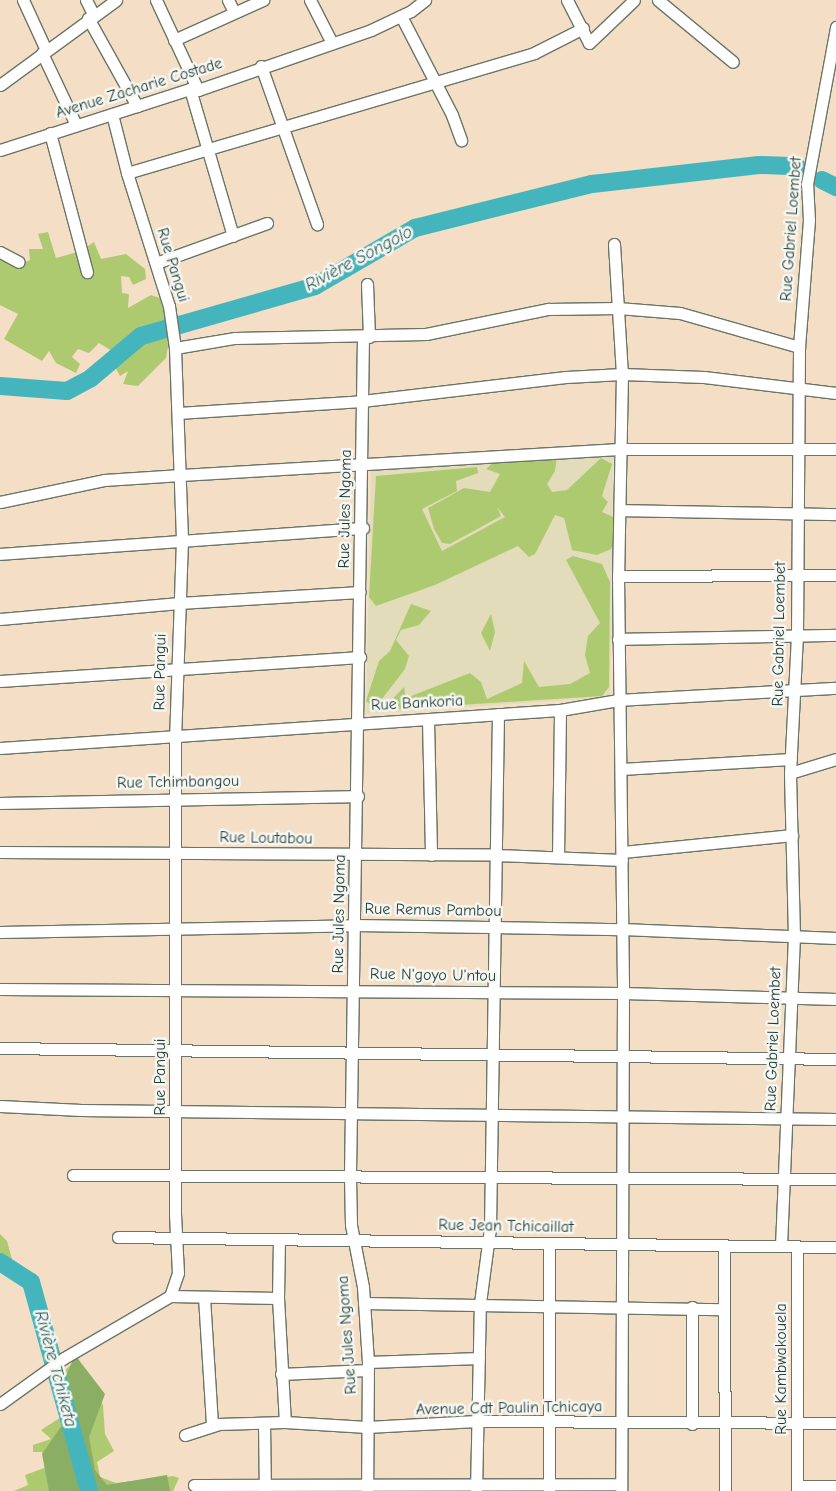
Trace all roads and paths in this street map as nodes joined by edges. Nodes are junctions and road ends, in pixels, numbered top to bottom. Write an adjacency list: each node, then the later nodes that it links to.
1 (23, 0): 19 (street)
2 (86, 0): 13 (street)
3 (116, 0): 13 (street)
4 (156, 0): 17 (street)
5 (228, 0): 12 (street)
6 (263, 0): 12 (street)
7 (310, 0): 18 (street)
8 (425, 0): 14 (street, Avenue Zacharie Costade)
9 (567, 0): 16 (street)
10 (634, 0): 16 (street)
11 (658, 0): 20 (street)
12 (234, 12): 17 (street)
13 (91, 16): 19 (street); 25 (street)
14 (401, 16): 18 (street, Avenue Zacharie Costade); 22 (street)
15 (836, 27): 46 (street, Rue Gabriel Loembet)
16 (583, 28): 22 (street)
17 (174, 40): 24 (street)
18 (332, 43): 21 (street, Avenue Zacharie Costade)
19 (44, 52): 23 (street); 28 (street)
20 (733, 62)
21 (261, 66): 24 (street, Avenue Zacharie Costade); 27 (street)
22 (434, 81): 27 (street); 30 (street)
23 (0, 85)
24 (194, 90): 25 (street, Avenue Zacharie Costade); 31 (street)
25 (137, 106): 26 (street, Avenue Zacharie Costade)
26 (112, 114): 28 (street, Avenue Zacharie Costade); 33 (street, Rue Pangui)
27 (283, 124): 31 (street); 35 (street)
28 (76, 125): 29 (street, Avenue Zacharie Costade)
29 (50, 133): 32 (street, Avenue Zacharie Costade); 41 (street)
30 (461, 140)
31 (208, 149): 33 (street); 36 (street)
32 (0, 150)
33 (127, 173): 40 (street, Rue Pangui)
34 (267, 223): 36 (street)
35 (317, 224)
36 (233, 236): 40 (street)
37 (614, 244): 43 (street)
38 (0, 252): 39 (street)
39 (19, 262)
40 (156, 263): 45 (street, Rue Pangui)
41 (87, 272)
42 (367, 284): 44 (street, Rue Jules Ngoma)
43 (618, 308): 44 (street); 46 (street); 47 (street)
44 (366, 337): 45 (street); 50 (street, Rue Jules Ngoma)
45 (175, 342): 51 (street, Rue Pangui)
46 (799, 346): 48 (street, Rue Gabriel Loembet)
47 (622, 374): 48 (street); 50 (street); 52 (street)
48 (798, 387): 49 (street); 54 (street, Rue Gabriel Loembet)
49 (836, 393)
50 (362, 401): 51 (street); 55 (street, Rue Jules Ngoma)
51 (178, 413): 56 (street, Rue Pangui)
52 (623, 449): 54 (street); 55 (street); 58 (street)
53 (836, 449): 54 (street)
54 (796, 450): 59 (street, Rue Gabriel Loembet)
55 (363, 464): 56 (street); 61 (street, Rue Jules Ngoma)
56 (181, 475): 57 (street); 62 (street, Rue Pangui)
57 (0, 502)
58 (621, 510): 59 (street); 66 (street)
59 (797, 514): 60 (street); 64 (street, Rue Gabriel Loembet)
60 (836, 514)
61 (362, 528): 62 (street); 67 (street, Rue Jules Ngoma)
62 (182, 540): 63 (street); 68 (street, Rue Pangui)
63 (0, 554)
64 (797, 575): 65 (street); 66 (street); 71 (street, Rue Gabriel Loembet)
65 (836, 575)
66 (618, 576): 72 (street)
67 (360, 592): 68 (street); 73 (street, Rue Jules Ngoma)
68 (179, 603): 69 (street); 74 (street, Rue Pangui)
69 (0, 619)
70 (836, 635): 71 (street)
71 (797, 636): 72 (street); 77 (street, Rue Gabriel Loembet)
72 (618, 639): 78 (street)
73 (360, 657): 74 (street); 82 (street, Rue Jules Ngoma)
74 (177, 669): 75 (street); 83 (street, Rue Pangui)
75 (0, 681)
76 (836, 688): 77 (street, Rue Bankoria)
77 (794, 689): 78 (street, Rue Bankoria); 85 (street, Rue Gabriel Loembet)
78 (618, 700): 79 (street, Rue Bankoria); 87 (street)
79 (560, 710): 80 (street, Rue Bankoria); 99 (street)
80 (498, 714): 81 (street, Rue Bankoria); 96 (street)
81 (428, 720): 82 (street, Rue Bankoria); 95 (street)
82 (358, 723): 83 (street, Rue Bankoria); 89 (street, Rue Jules Ngoma)
83 (175, 736): 84 (street, Rue Bankoria); 90 (street, Rue Pangui)
84 (0, 748)
85 (791, 759): 87 (street); 88 (street, Rue Gabriel Loembet)
86 (836, 759): 88 (street)
87 (621, 769): 98 (street)
88 (790, 773): 92 (street, Rue Gabriel Loembet)
89 (358, 796): 90 (street, Rue Tchimbangou); 97 (street, Rue Jules Ngoma)
90 (176, 798): 91 (street, Rue Tchimbangou); 94 (street, Rue Pangui)
91 (0, 803)
92 (792, 835): 98 (street, Rue Loutabou); 105 (street, Rue Gabriel Loembet)
93 (0, 852): 94 (street, Rue Loutabou)
94 (177, 854): 97 (street, Rue Loutabou); 102 (street, Rue Pangui)
95 (431, 855): 96 (street, Rue Loutabou); 97 (street, Rue Loutabou)
96 (495, 855): 99 (street, Rue Loutabou); 101 (street)
97 (357, 856): 100 (street, Rue Jules Ngoma)
98 (622, 856): 99 (street, Rue Loutabou); 103 (street)
99 (558, 857)
100 (355, 925): 101 (street, Rue Remus Pambou); 102 (street, Rue Remus Pambou); 109 (street, Rue Jules Ngoma)
101 (494, 926): 103 (street, Rue Remus Pambou); 110 (street)
102 (177, 928): 104 (street, Rue Remus Pambou); 108 (street, Rue Pangui)
103 (622, 928): 105 (street, Rue Remus Pambou); 111 (street)
104 (0, 932)
105 (794, 937): 106 (street, Rue Remus Pambou); 112 (street, Rue Gabriel Loembet)
106 (836, 938)
107 (0, 989): 108 (street, Rue N'goyo U'ntou)
108 (177, 990): 109 (street, Rue N'goyo U'ntou); 115 (street, Rue Pangui)
109 (354, 990): 110 (street, Rue N'goyo U'ntou); 116 (street, Rue Jules Ngoma)
110 (495, 992): 111 (street, Rue N'goyo U'ntou); 117 (street)
111 (623, 993): 112 (street, Rue N'goyo U'ntou); 118 (street)
112 (789, 998): 113 (street, Rue N'goyo U'ntou); 119 (street, Rue Gabriel Loembet)
113 (836, 999)
114 (0, 1048): 115 (street)
115 (176, 1050): 116 (street); 122 (street, Rue Pangui)
116 (353, 1052): 117 (street); 123 (street, Rue Jules Ngoma)
117 (494, 1054): 118 (street); 124 (street)
118 (622, 1056): 119 (street); 125 (street)
119 (788, 1058): 120 (street); 126 (street, Rue Gabriel Loembet)
120 (836, 1059)
121 (0, 1106): 122 (street)
122 (176, 1111): 123 (street); 129 (street, Rue Pangui)
123 (352, 1114): 124 (street); 131 (street, Rue Jules Ngoma)
124 (492, 1114): 125 (street); 130 (street)
125 (623, 1115): 126 (street); 132 (street)
126 (786, 1118): 127 (street); 133 (street, Rue Gabriel Loembet)
127 (836, 1118)
128 (73, 1175): 129 (street)
129 (176, 1176): 131 (street); 137 (street, Rue Pangui)
130 (490, 1177): 131 (street); 132 (street); 139 (street)
131 (350, 1178): 136 (street, Rue Jules Ngoma)
132 (622, 1179): 133 (street); 141 (street)
133 (783, 1179): 134 (street); 143 (street, Rue Gabriel Loembet)
134 (836, 1179)
135 (118, 1237): 137 (street, Rue Jean Tchicaillat)
136 (353, 1239): 138 (street, Rue Jean Tchicaillat); 139 (street, Rue Jean Tchicaillat); 149 (street, Rue Jules Ngoma)
137 (176, 1240): 138 (street, Rue Jean Tchicaillat); 146 (street, Rue Pangui)
138 (279, 1240): 148 (street)
139 (488, 1242): 140 (street, Rue Jean Tchicaillat); 150 (street)
140 (549, 1243): 141 (street, Rue Jean Tchicaillat); 151 (street)
141 (623, 1243): 142 (street, Rue Jean Tchicaillat); 152 (street)
142 (724, 1245): 143 (street, Rue Jean Tchicaillat); 154 (street)
143 (781, 1246): 144 (street, Rue Jean Tchicaillat)
144 (797, 1247): 145 (street, Rue Jean Tchicaillat); 162 (street, Rue Kambwakouela)
145 (836, 1247)
146 (170, 1296): 147 (street); 158 (street)
147 (204, 1297): 148 (street); 168 (street)
148 (278, 1298): 157 (street)
149 (364, 1303): 150 (street); 156 (street, Rue Jules Ngoma)
150 (480, 1303): 151 (street); 155 (street)
151 (549, 1306): 152 (street); 160 (street)
152 (622, 1306): 153 (street); 164 (street)
153 (692, 1307): 154 (street); 166 (street)
154 (722, 1309): 167 (street)
155 (478, 1358): 156 (street); 159 (street)
156 (368, 1366): 157 (street); 169 (street, Rue Jules Ngoma)
157 (281, 1374): 161 (street)
158 (0, 1404)
159 (477, 1421): 160 (street, Avenue Cdt Paulin Tchicaya); 169 (street, Avenue Cdt Paulin Tchicaya); 173 (street)
160 (549, 1421): 164 (street, Avenue Cdt Paulin Tchicaya); 174 (street)
161 (285, 1422): 163 (street, Avenue Cdt Paulin Tchicaya); 169 (street, Avenue Cdt Paulin Tchicaya)
162 (797, 1422): 165 (street, Avenue Cdt Paulin Tchicaya); 167 (street, Avenue Cdt Paulin Tchicaya); 178 (street, Rue Kambwakouela)
163 (264, 1423): 168 (street, Avenue Cdt Paulin Tchicaya); 176 (street)
164 (622, 1423): 166 (street, Avenue Cdt Paulin Tchicaya); 175 (street)
165 (836, 1423)
166 (692, 1424): 167 (street, Avenue Cdt Paulin Tchicaya)
167 (726, 1424): 179 (street)
168 (212, 1425): 170 (street, Avenue Cdt Paulin Tchicaya)
169 (367, 1427): 177 (street, Rue Jules Ngoma)
170 (186, 1436)
171 (194, 1486): 176 (street)
172 (836, 1486): 178 (street)
173 (476, 1487): 174 (street); 177 (street)
174 (550, 1487): 175 (street)
175 (622, 1487)
176 (265, 1488): 177 (street)
177 (367, 1488)
178 (797, 1488)
179 (725, 1491)

